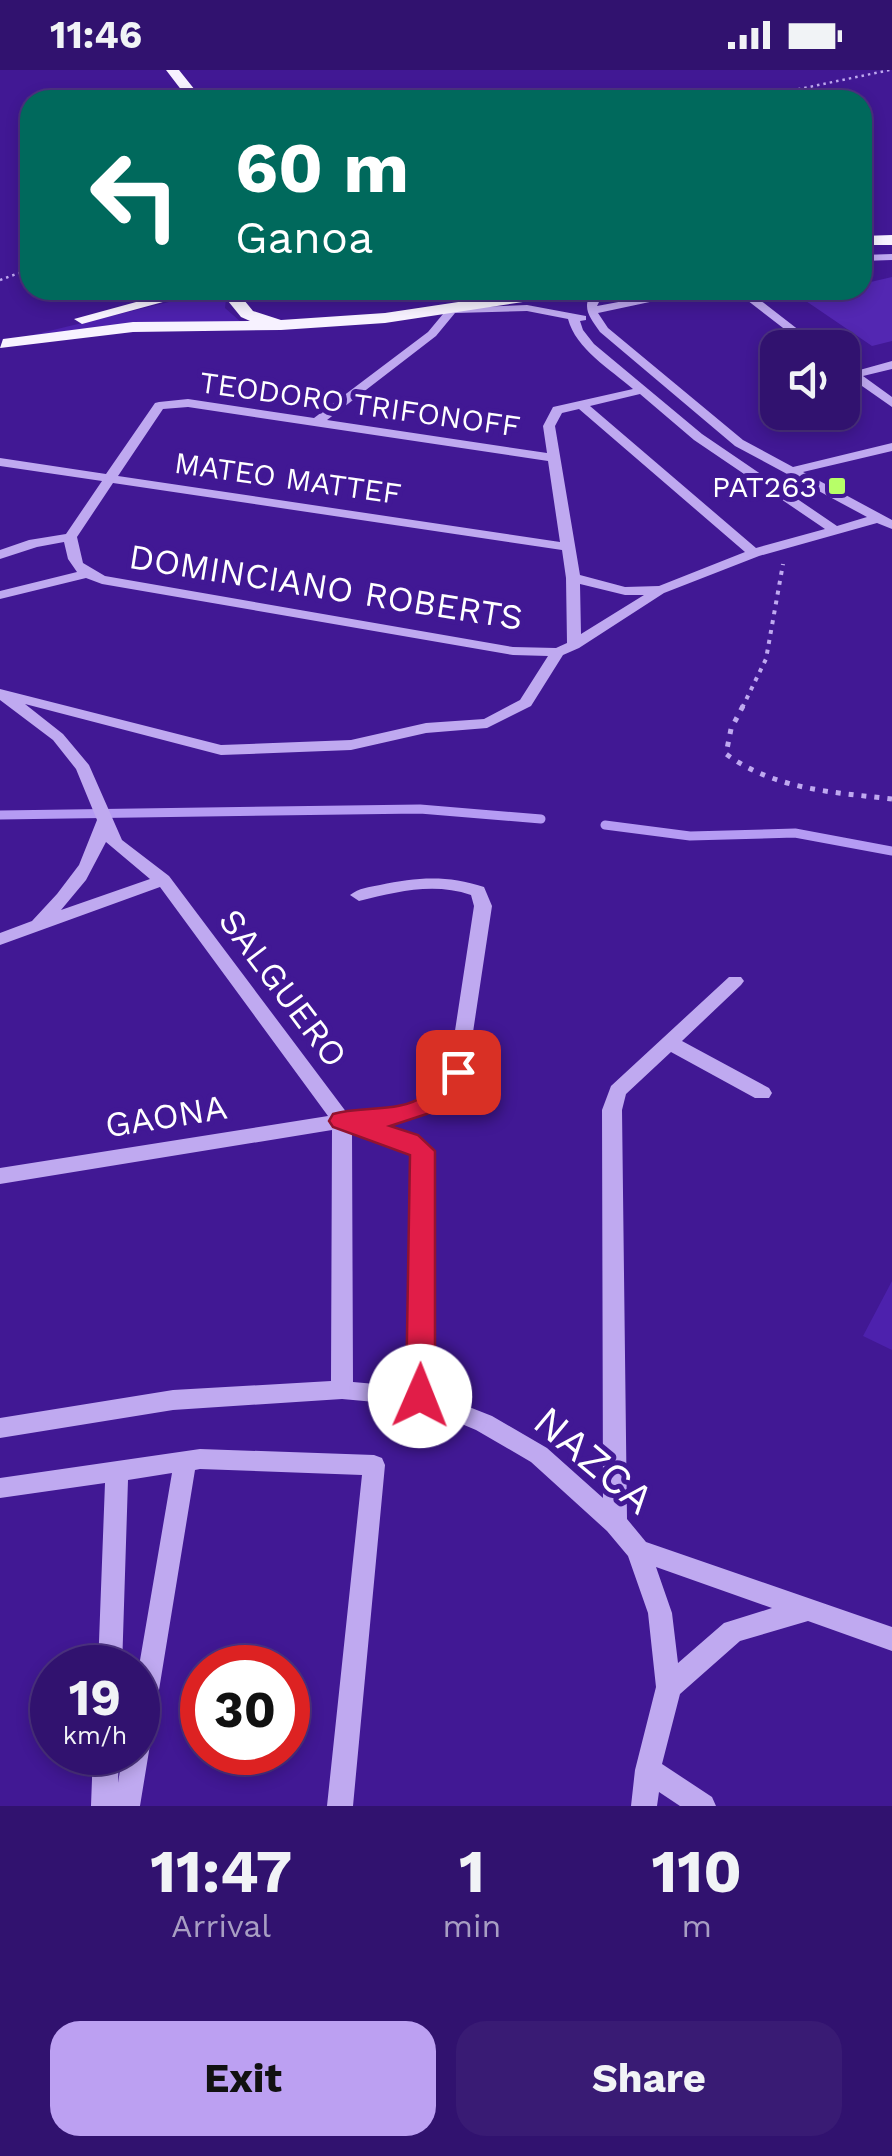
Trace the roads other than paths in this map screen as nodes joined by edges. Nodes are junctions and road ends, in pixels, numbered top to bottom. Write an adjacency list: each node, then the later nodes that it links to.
1 (172, 70): 2 (main road)
2 (188, 90)
3 (158, 300): 15 (main road)
4 (236, 300): 12 (main road)
5 (510, 300): 9 (main road)
6 (592, 300): 10 (street)
7 (648, 300): 10 (street)
8 (753, 300): 14 (street)
9 (452, 310): 11 (street); 12 (main road); 22 (street)
10 (590, 311): 13 (street)
11 (573, 315): 13 (street); 19 (street)
12 (282, 325): 15 (main road)
13 (604, 330): 26 (street)
14 (794, 330)
15 (1, 344)
16 (892, 365): 17 (street)
17 (860, 369)
18 (860, 379): 20 (street)
19 (642, 390): 21 (street); 29 (street)
20 (892, 403)
21 (580, 404): 24 (street); 32 (street)
22 (317, 422): 24 (street, TEODORO TRIFONOFF); 27 (street, TEODORO TRIFONOFF)
23 (892, 447): 26 (street)
24 (553, 458): 31 (street)
25 (0, 462): 27 (street, MATEO MATTEF)
26 (789, 472): 28 (street)
27 (110, 480): 30 (street); 31 (street, MATEO MATTEF)
28 (886, 521): 29 (street)
29 (835, 530): 32 (street)
30 (70, 536): 33 (street); 34 (street)
31 (568, 547): 35 (street)
32 (754, 553): 36 (street)
33 (0, 555)
34 (85, 574): 37 (street); 38 (street, DOMINCIANO ROBERTS)
35 (573, 578): 36 (street); 38 (street)
36 (662, 590): 38 (street)
37 (0, 595)
38 (566, 648): 39 (street)
39 (0, 693): 40 (street, SALGUERO)
40 (104, 822): 41 (street, SALGUERO); 43 (street)
41 (163, 880): 43 (street); 48 (street, SALGUERO)
42 (359, 895): 48 (street, GAONA)
43 (37, 925): 44 (street)
44 (0, 939)
45 (735, 981): 46 (street)
46 (670, 1043): 47 (street); 56 (street)
47 (762, 1093)
48 (342, 1121): 49 (street, GAONA); 50 (street, SALGUERO); 51 (street)
49 (0, 1176)
50 (342, 1390): 51 (street, NAZCA); 52 (street, NAZCA)
51 (420, 1396): 56 (street, NAZCA)
52 (0, 1428)
53 (186, 1462): 54 (street); 61 (street); 68 (street)
54 (117, 1473): 55 (street); 60 (street)
55 (0, 1488)
56 (615, 1523): 57 (street, NAZCA)
57 (638, 1550): 58 (street, NAZCA); 62 (street)
58 (806, 1610): 59 (street, NAZCA); 62 (street)
59 (892, 1639)
60 (111, 1645)
61 (155, 1645)
62 (669, 1687): 63 (street)
63 (648, 1770): 69 (street); 70 (street)
64 (105, 1775): 66 (street)
65 (132, 1775): 67 (street)
66 (104, 1806)
67 (127, 1806)
68 (340, 1806)
69 (644, 1806)
70 (704, 1806)

